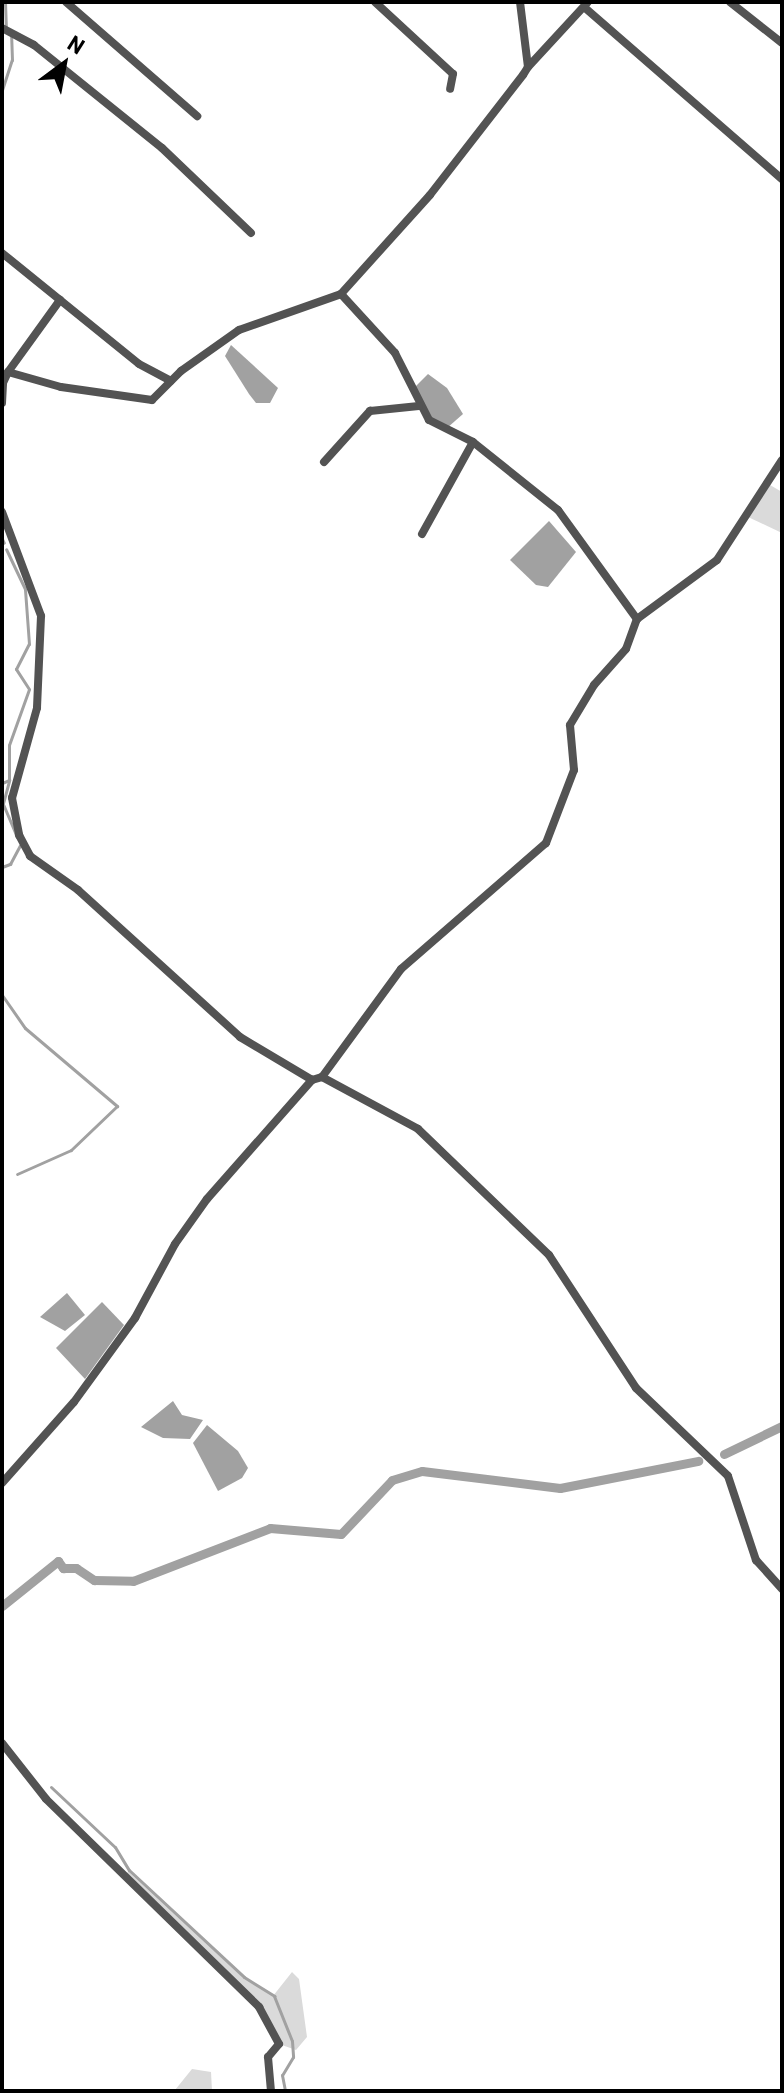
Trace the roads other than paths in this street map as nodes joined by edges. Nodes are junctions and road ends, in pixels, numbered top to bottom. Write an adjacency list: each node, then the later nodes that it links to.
1 (66, 2): 10 (street)
2 (375, 2): 9 (street)
3 (520, 2): 8 (street)
4 (730, 2): 7 (street)
5 (586, 5): 8 (street); 11 (street)
6 (6, 29): 12 (street)
7 (782, 43)
8 (528, 67): 14 (street)
9 (450, 89)
10 (197, 116)
11 (782, 179)
12 (251, 233)
13 (2, 253): 15 (street)
14 (341, 294): 17 (street); 20 (street)
15 (60, 300): 16 (street); 17 (street)
16 (8, 372): 17 (street); 18 (street)
17 (171, 381)
18 (3, 384): 19 (street)
19 (2, 403)
20 (419, 406): 21 (street); 23 (street)
21 (473, 442): 25 (street); 26 (street)
22 (782, 460): 26 (street)
23 (324, 462)
24 (2, 512): 28 (street)
25 (422, 534)
26 (637, 619): 27 (street)
27 (322, 1077): 28 (street); 30 (street)
28 (312, 1080): 29 (street)
29 (2, 1483)
30 (782, 1589)
31 (2, 1743): 32 (street)
32 (271, 2091)

